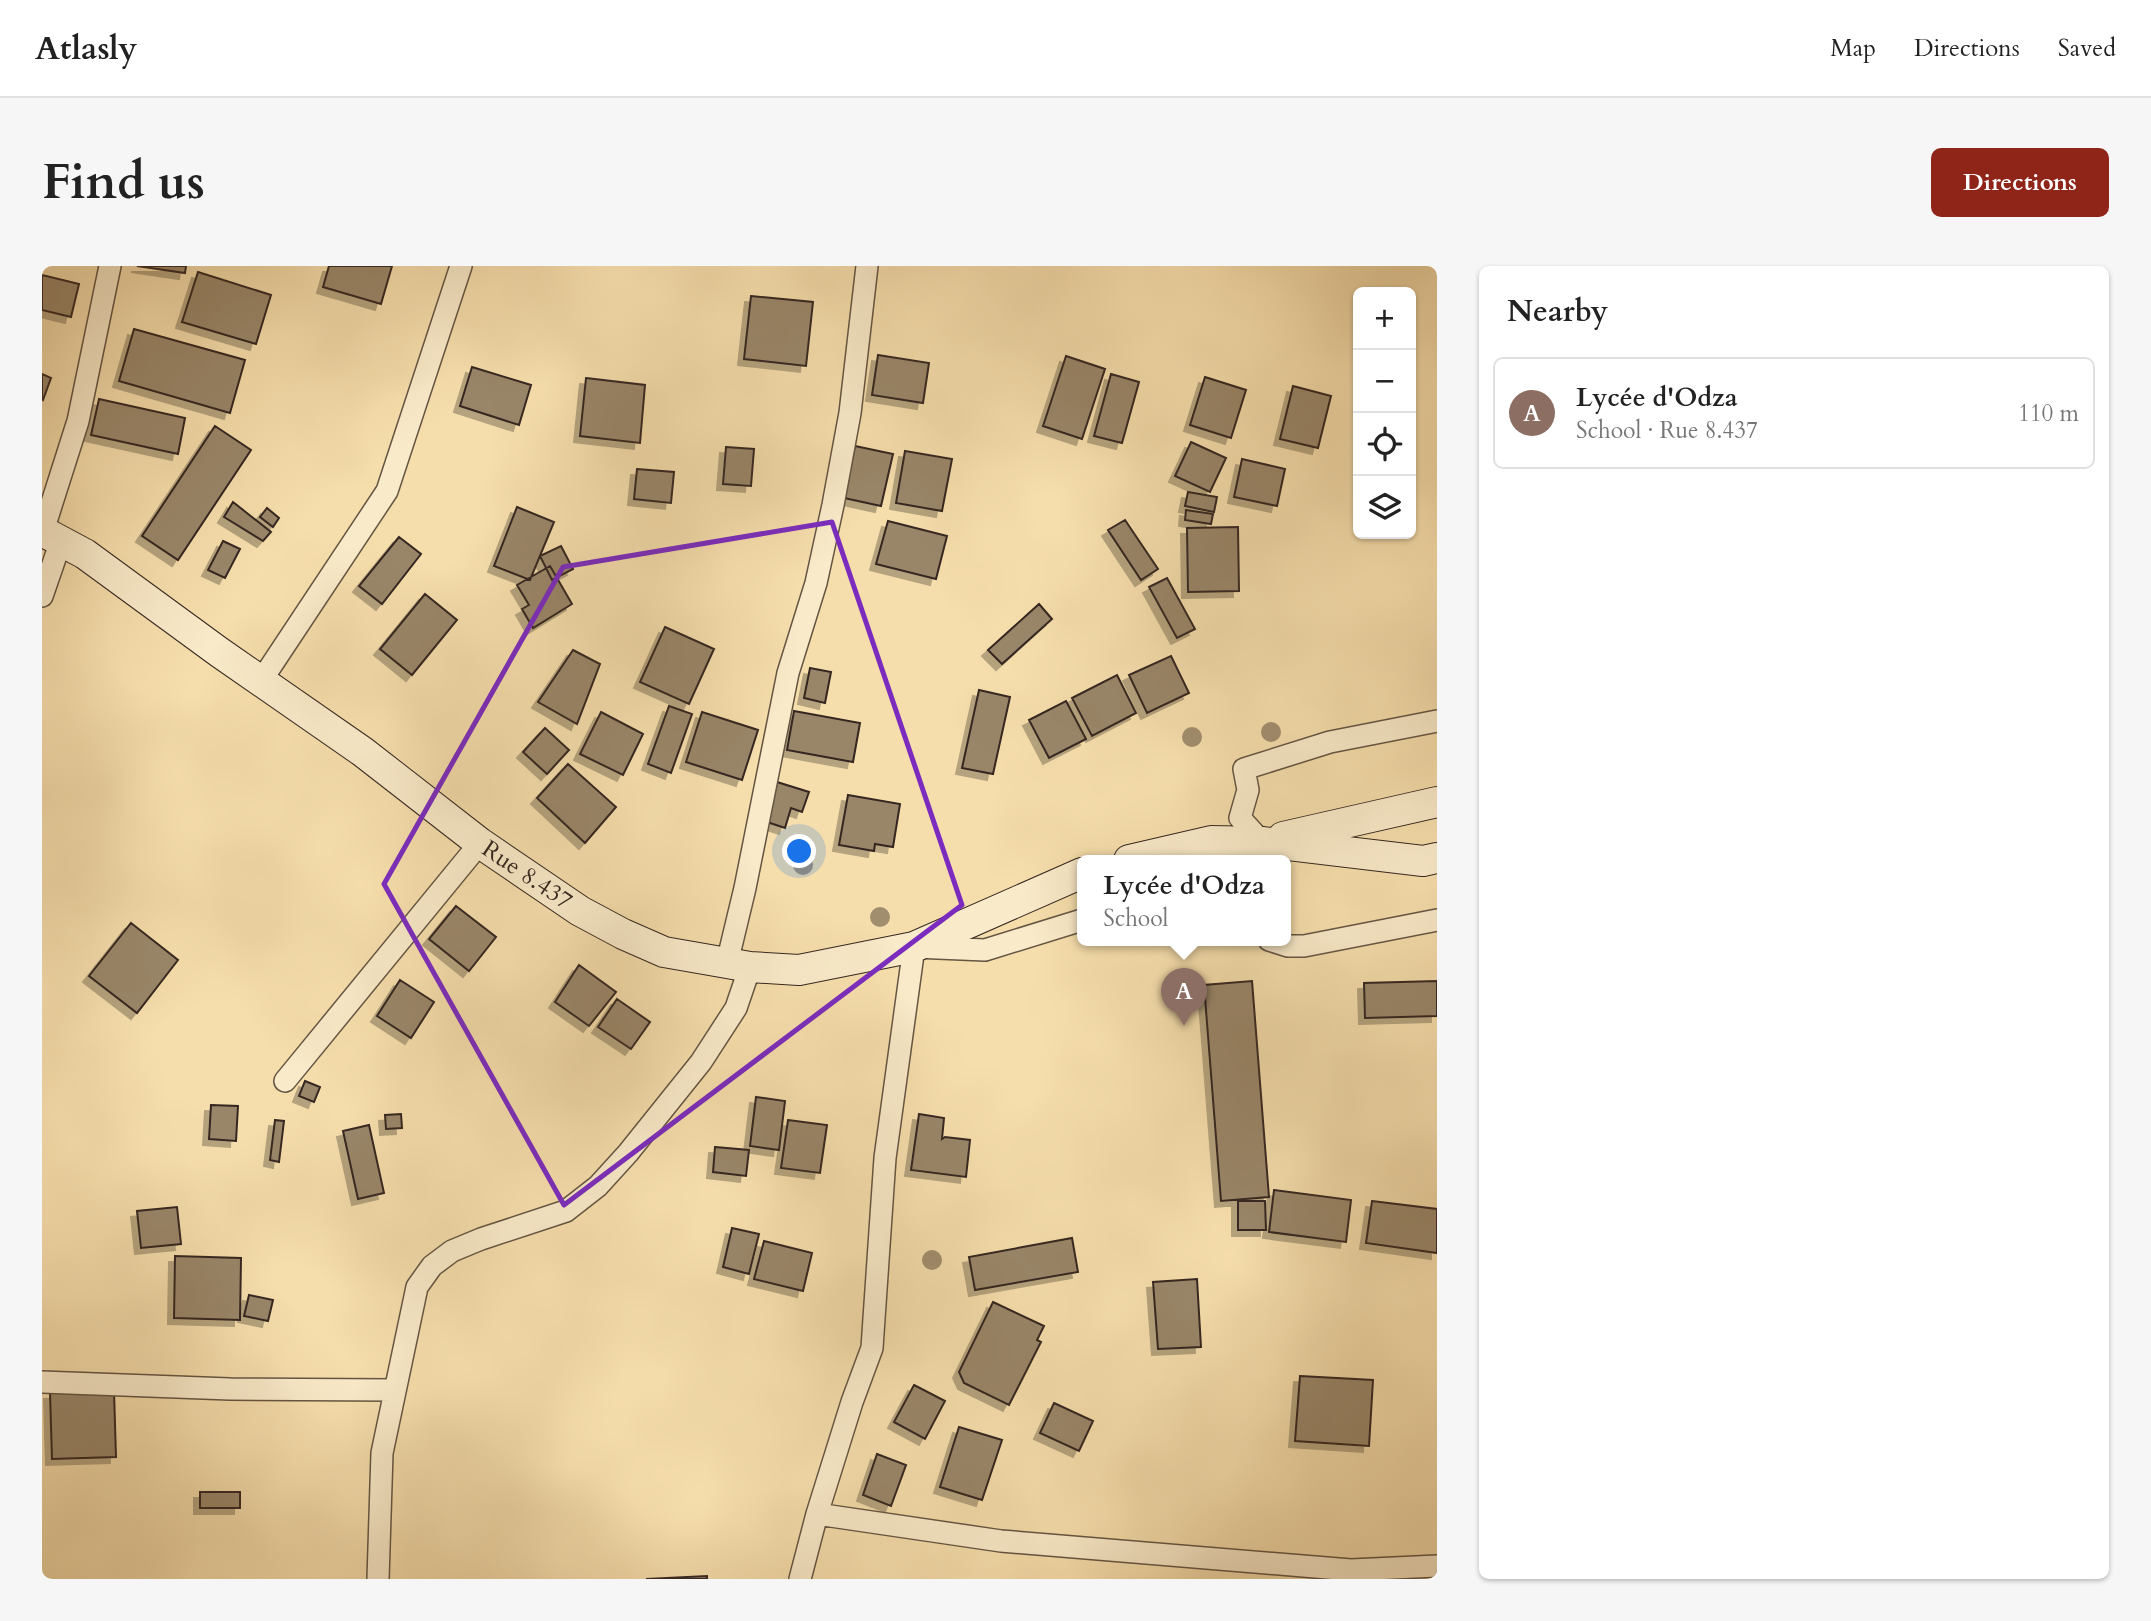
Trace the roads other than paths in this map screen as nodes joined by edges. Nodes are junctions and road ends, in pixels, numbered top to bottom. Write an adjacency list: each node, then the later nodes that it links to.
1 (110, 266): 4 (street)
2 (461, 266): 6 (street)
3 (867, 266): 18 (street)
4 (48, 534): 5 (street); 6 (main road, Rue 8.437)
5 (42, 596)
6 (261, 681): 10 (main road, Rue 8.437)
7 (1437, 721): 9 (street)
8 (1437, 802): 9 (main road)
9 (1262, 842): 11 (main road); 12 (main road)
10 (480, 843): 18 (main road, Rue 8.437); 19 (street)
11 (1151, 855)
12 (1437, 858)
13 (1077, 876): 17 (main road, Rue 8.437)
14 (1437, 920): 16 (street)
15 (1077, 922): 17 (street)
16 (1291, 946)
17 (914, 947): 18 (main road, Rue 8.437); 22 (street)
18 (738, 965): 21 (street)
19 (285, 1081)
20 (42, 1382): 21 (street)
21 (395, 1390): 24 (street)
22 (817, 1514): 23 (street); 25 (street)
23 (1437, 1566)
24 (378, 1579)
25 (800, 1579)

